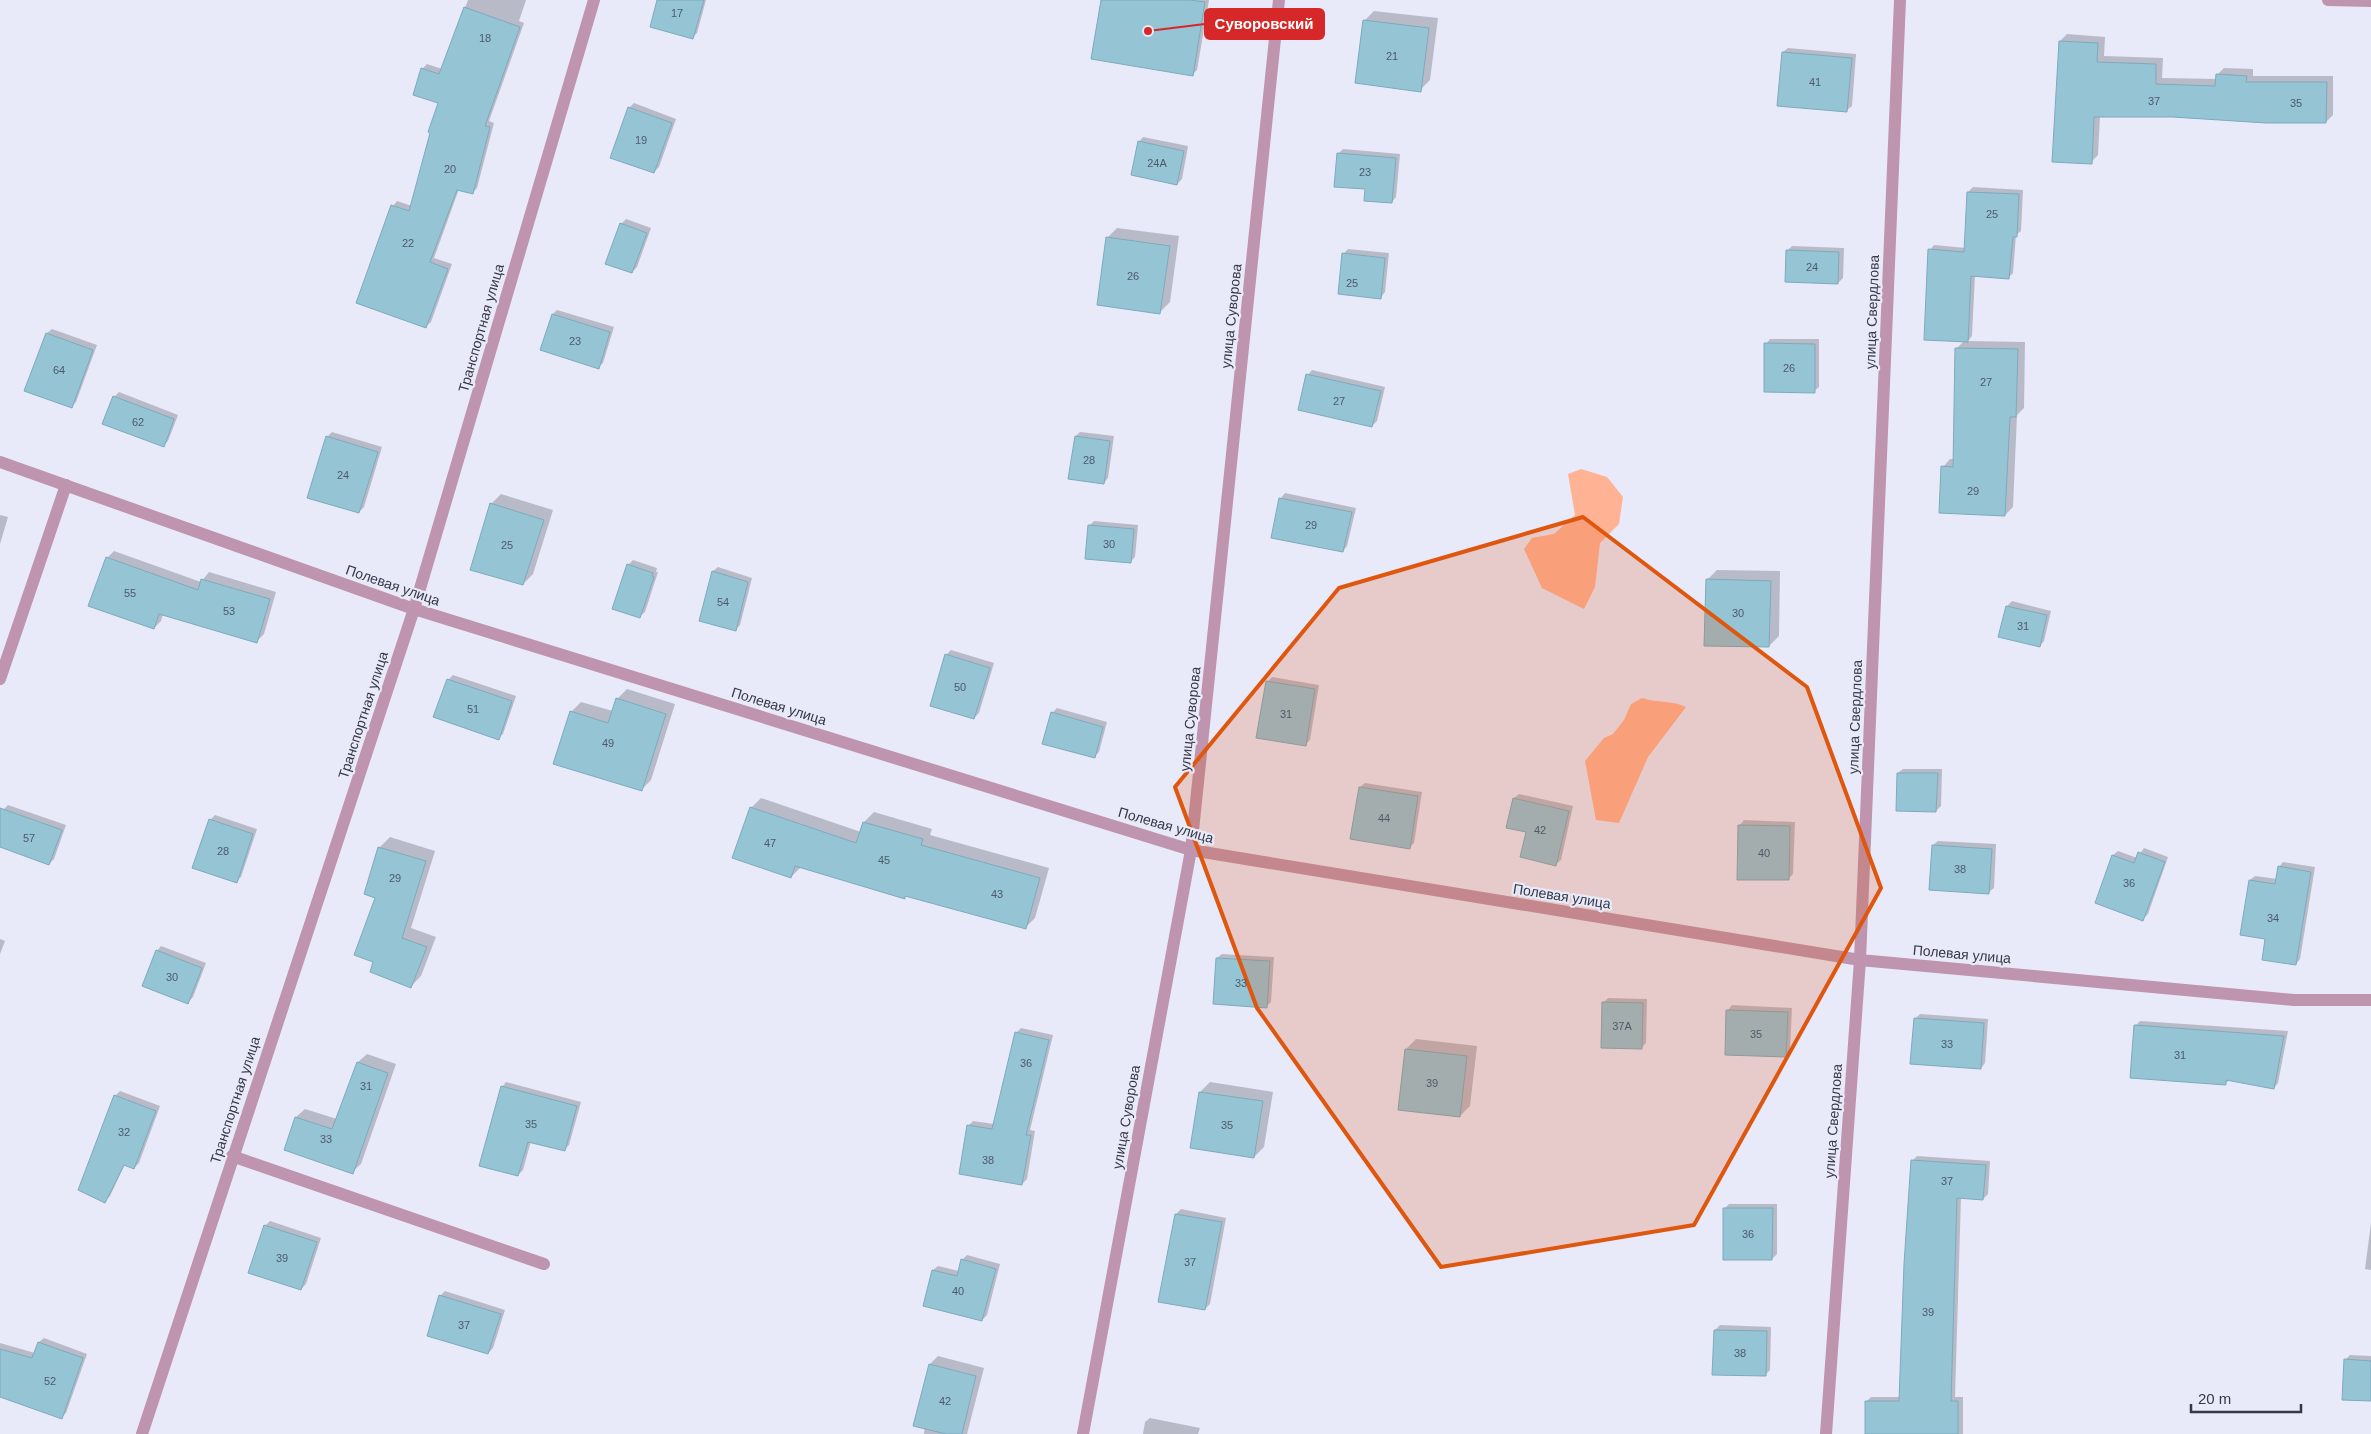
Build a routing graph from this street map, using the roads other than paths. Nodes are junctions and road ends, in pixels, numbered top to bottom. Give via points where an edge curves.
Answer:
1 (594, 0) edge
2 (1279, 0) edge
3 (1900, 0) edge
4 (2328, 0) edge
5 (2371, 1) edge
6 (0, 462) edge
7 (66, 485) junction
8 (414, 609) junction
9 (0, 678) edge
10 (1191, 850) junction
11 (1860, 960) junction
12 (2371, 1000) edge
13 (232, 1156) junction
14 (544, 1264) dead end
15 (142, 1434) edge
16 (1083, 1434) edge
17 (1826, 1434) edge

1 - 8 street, Транспортная улица
2 - 10 street, улица Суворова
3 - 11 street, улица Свердлова
4 - 5 street
6 - 7 street, Полевая улица
7 - 8 street, Полевая улица
7 - 9 street
8 - 10 street, Полевая улица
8 - 13 street, Транспортная улица
10 - 11 street, Полевая улица
10 - 16 street, улица Суворова
11 - 12 street, Полевая улица via 2294,1000
11 - 17 street, улица Свердлова
13 - 14 street
13 - 15 street, Транспортная улица

